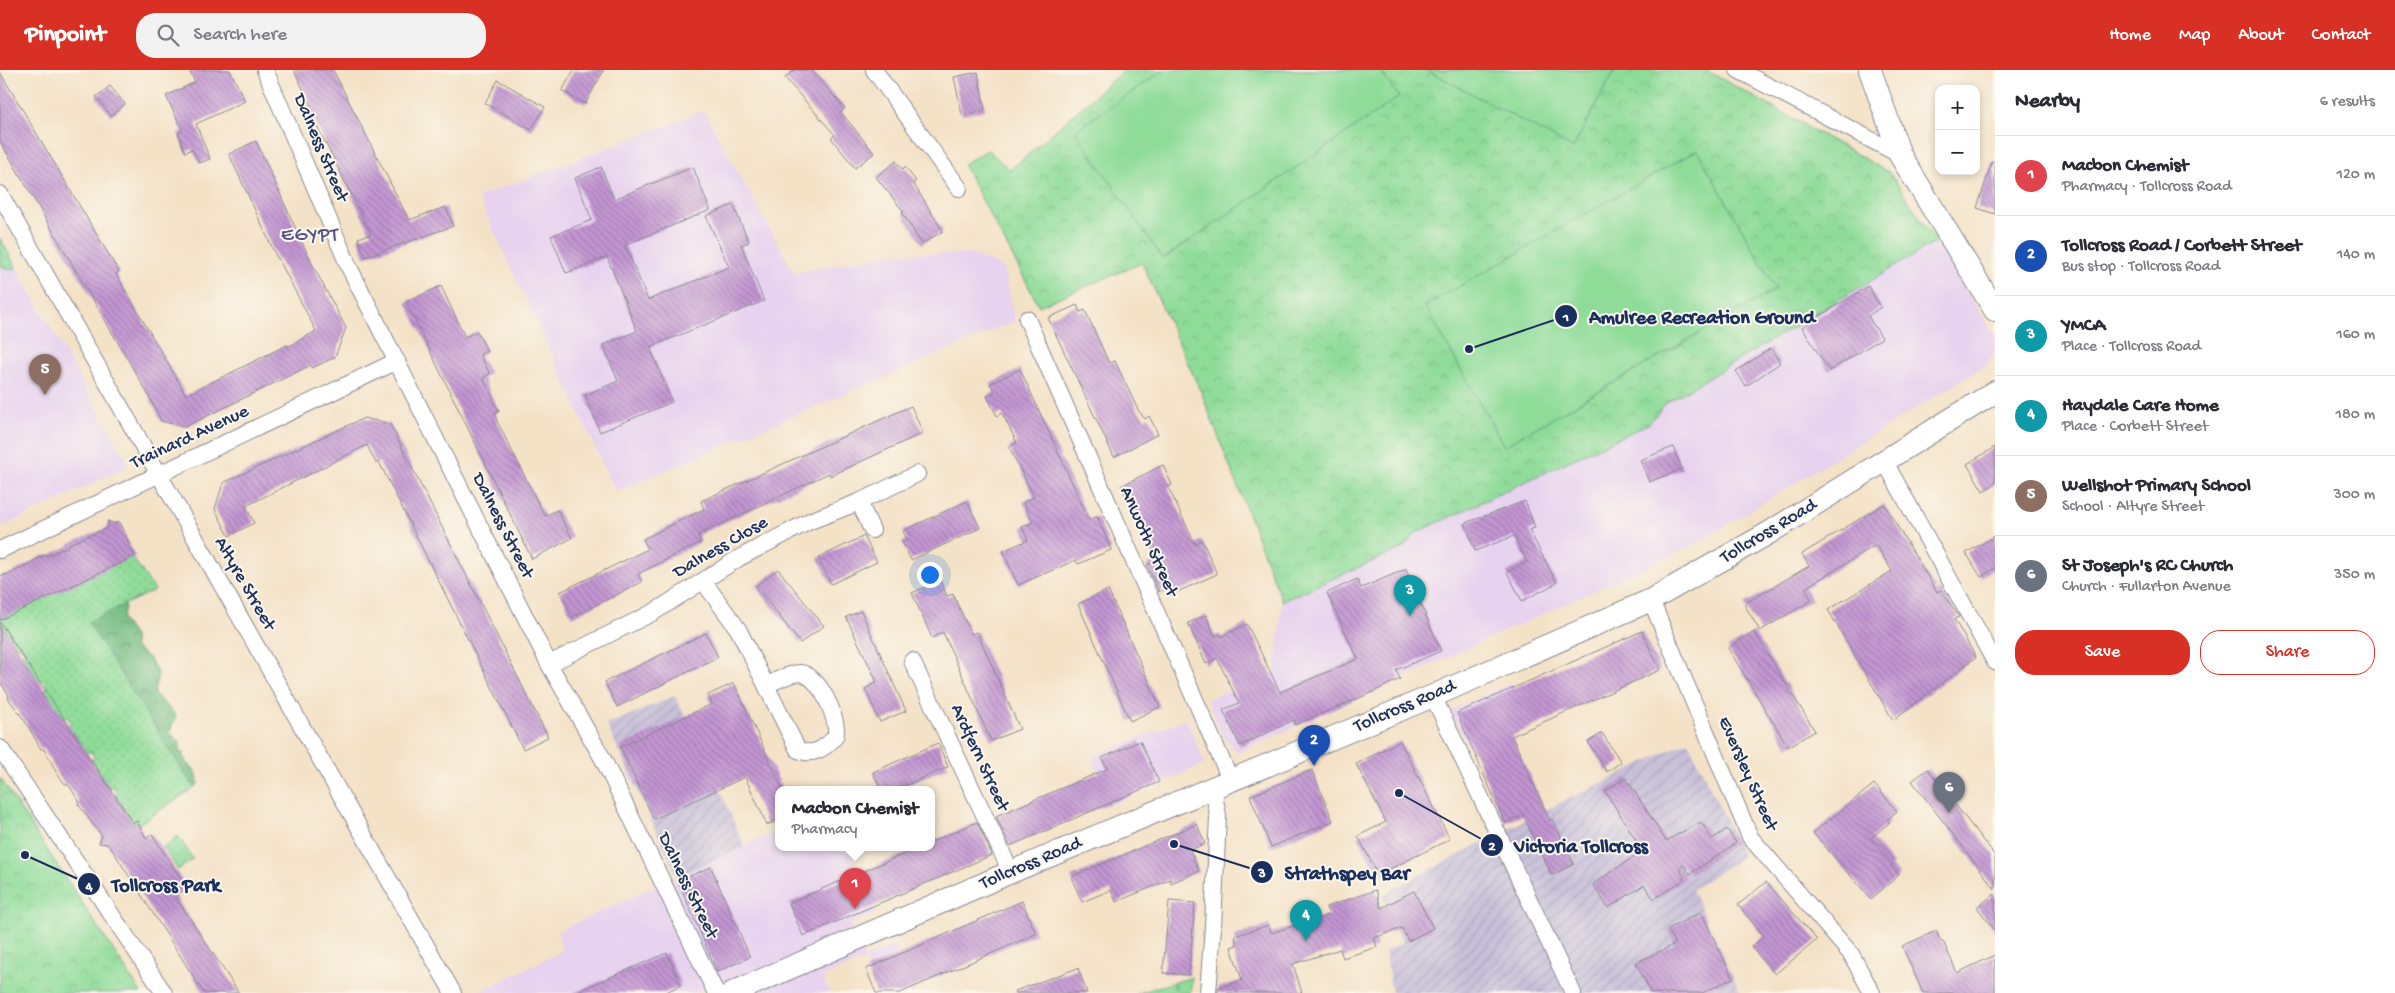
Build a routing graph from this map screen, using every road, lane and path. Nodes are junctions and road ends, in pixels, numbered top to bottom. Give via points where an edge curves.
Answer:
1 (265, 70) edge
2 (874, 70) edge
3 (1738, 70) edge
4 (1870, 70) edge
5 (1900, 154) junction
6 (959, 188) dead end
7 (0, 194) edge
8 (1995, 310) edge
9 (1027, 319) dead end
10 (397, 361) junction
11 (1995, 392) edge
12 (1885, 462) junction
13 (159, 474) junction
14 (917, 474) dead end
15 (859, 502) junction
16 (872, 530) dead end
17 (0, 550) edge
18 (703, 581) junction
19 (1651, 600) junction
20 (912, 661) dead end
21 (1995, 662) edge
22 (549, 664) junction
23 (767, 685) junction
24 (1433, 696) junction
25 (0, 748) edge
26 (1222, 785) junction
27 (1011, 872) junction
28 (164, 993) edge
29 (453, 993) edge
30 (716, 993) edge
31 (732, 993) edge
32 (1208, 993) edge
33 (1573, 993) edge
34 (1872, 993) edge

1 - 10 street, Dalness Street via 349,267
2 - 6 street
3 - 5 street
4 - 5 street
5 - 8 street
7 - 13 street, Altyre Street
9 - 26 street, Anwoth Street
10 - 13 street, Trainard Avenue
10 - 22 street, Dalness Street
11 - 12 street, Tollcross Road
12 - 19 street, Tollcross Road
12 - 21 street
13 - 17 street, Trainard Avenue
13 - 29 street, Altyre Street
14 - 15 street, Dalness Close
15 - 16 street
15 - 18 street, Dalness Close via 810,521
18 - 22 street, Dalness Close via 654,612
18 - 23 street via 738,629
19 - 24 street, Tollcross Road
19 - 34 street, Eversley Street via 1750,837 1852,954
20 - 27 street, Ardfern Street
22 - 30 street, Dalness Street via 603,759
23 - 23 street via 798,750 818,752 835,737 837,727 822,690 811,678 798,673
24 - 26 street, Tollcross Road
24 - 33 street
25 - 28 street
26 - 27 street, Tollcross Road
26 - 32 street, Anwoth Street
27 - 31 street, Tollcross Road

